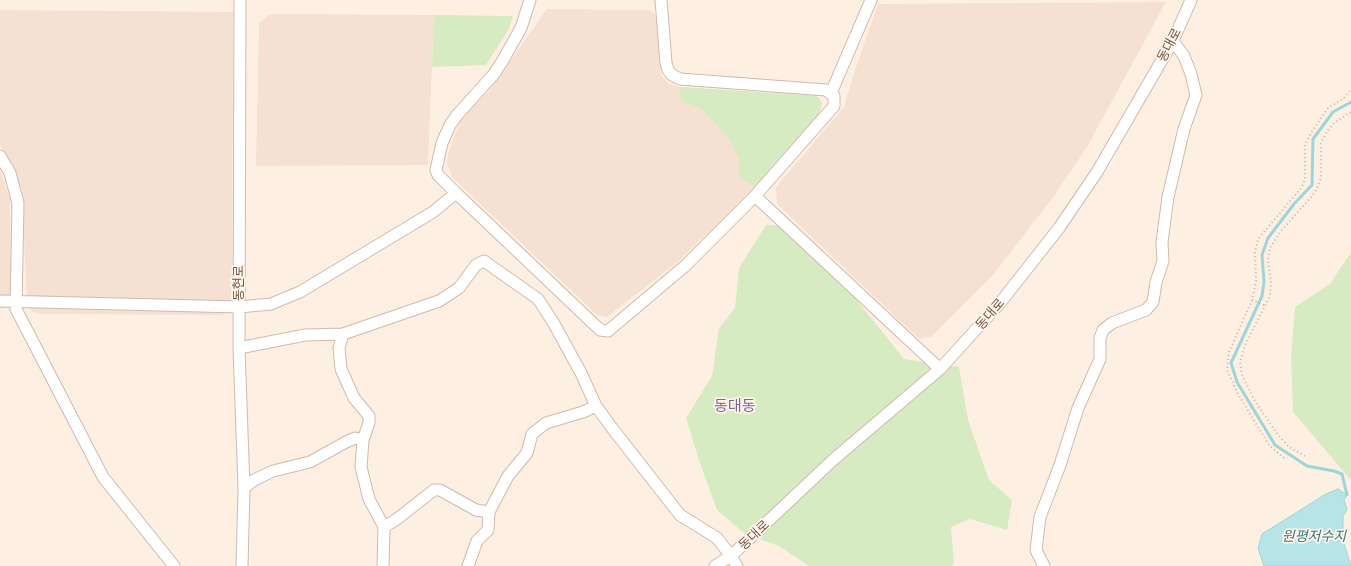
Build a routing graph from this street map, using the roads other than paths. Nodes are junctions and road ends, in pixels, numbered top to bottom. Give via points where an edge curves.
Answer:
1 (240, 0) edge
2 (530, 0) edge
3 (661, 0) edge
4 (871, 0) edge
5 (1191, 0) edge
6 (1173, 41) junction
7 (831, 93) junction
8 (0, 156) edge
9 (456, 193) junction
10 (755, 196) junction
11 (0, 302) edge
12 (18, 302) junction
13 (239, 307) junction
14 (343, 334) junction
15 (239, 348) junction
16 (940, 369) junction
17 (596, 406) junction
18 (363, 440) junction
19 (244, 488) junction
20 (489, 512) junction
21 (384, 527) junction
22 (732, 556) junction
23 (174, 566) edge
24 (242, 566) edge
25 (384, 566) edge
26 (468, 566) edge
27 (715, 566) edge
28 (737, 566) edge
29 (1044, 566) edge

1 - 13 street, 동현로
2 - 9 street via 521,28 503,60 494,74 457,114 442,143 436,170
3 - 7 street via 666,63 672,75 680,79 816,88
4 - 7 street
5 - 6 street, 동대로
6 - 16 street, 동대로 via 1097,172 1059,228 1000,303
6 - 29 street via 1184,56 1196,95 1184,129 1168,197 1162,242 1163,261 1153,302 1146,310 1112,323 1103,330 1100,338 1100,359 1078,408 1040,518 1036,550
7 - 10 street via 835,100 834,106
8 - 12 street via 10,173 18,203
9 - 10 street via 600,330 608,331 685,266
9 - 13 street via 433,212 300,292 271,304
10 - 16 street
11 - 12 street
12 - 13 street
12 - 23 street via 16,309 103,477
13 - 15 street, 동현로
14 - 15 street via 305,335
14 - 17 street via 439,301 460,288 476,265 484,261 538,299 578,366
14 - 18 street via 338,348 341,369 354,398 369,416
15 - 19 street, 동현로
16 - 22 street, 동대로 via 834,459
17 - 20 street via 546,423 532,434 527,453 508,476
17 - 22 street via 680,515 717,538
18 - 19 street via 355,438 310,462 273,471
18 - 21 street via 361,467 366,491
19 - 24 street, 동현로
20 - 21 street via 476,510 440,490 434,490
20 - 26 street via 488,530 477,541
21 - 25 street
22 - 27 street, 동대로
22 - 28 street

